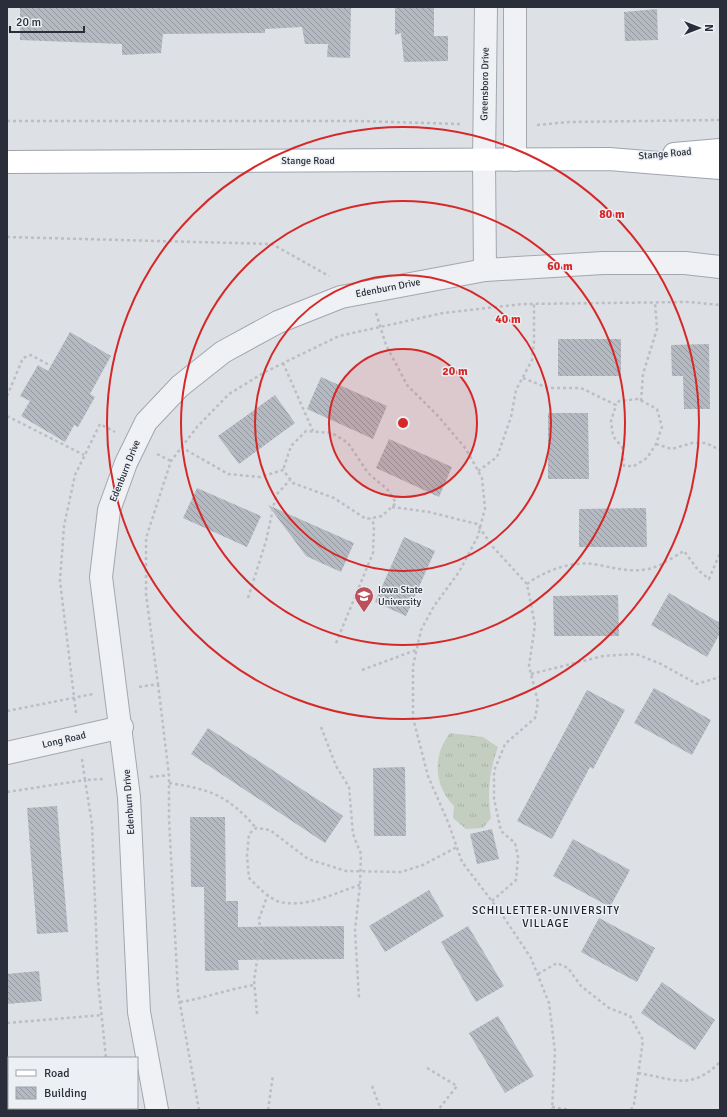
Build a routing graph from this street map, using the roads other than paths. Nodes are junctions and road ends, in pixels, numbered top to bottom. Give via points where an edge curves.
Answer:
1 (486, 7) edge
2 (515, 7) edge
3 (720, 150) edge
4 (609, 159) junction
5 (484, 160) junction
6 (515, 160) junction
7 (7, 162) edge
8 (720, 168) edge
9 (720, 267) edge
10 (485, 270) junction
11 (122, 727) junction
12 (7, 753) edge
13 (157, 1110) edge

1 - 5 street, Greensboro Drive
2 - 6 street
3 - 4 main road, Stange Road
4 - 6 main road, Stange Road
4 - 8 main road, Stange Road
5 - 6 main road, Stange Road
5 - 7 main road, Stange Road
5 - 10 street, Greensboro Drive
9 - 10 street, Edenburn Drive via 685,263 603,263
10 - 11 street, Edenburn Drive via 341,298 278,322 223,352 180,386 146,422 126,462 109,510 101,577
11 - 12 street, Long Road
11 - 13 street, Edenburn Drive via 130,797 139,1012

